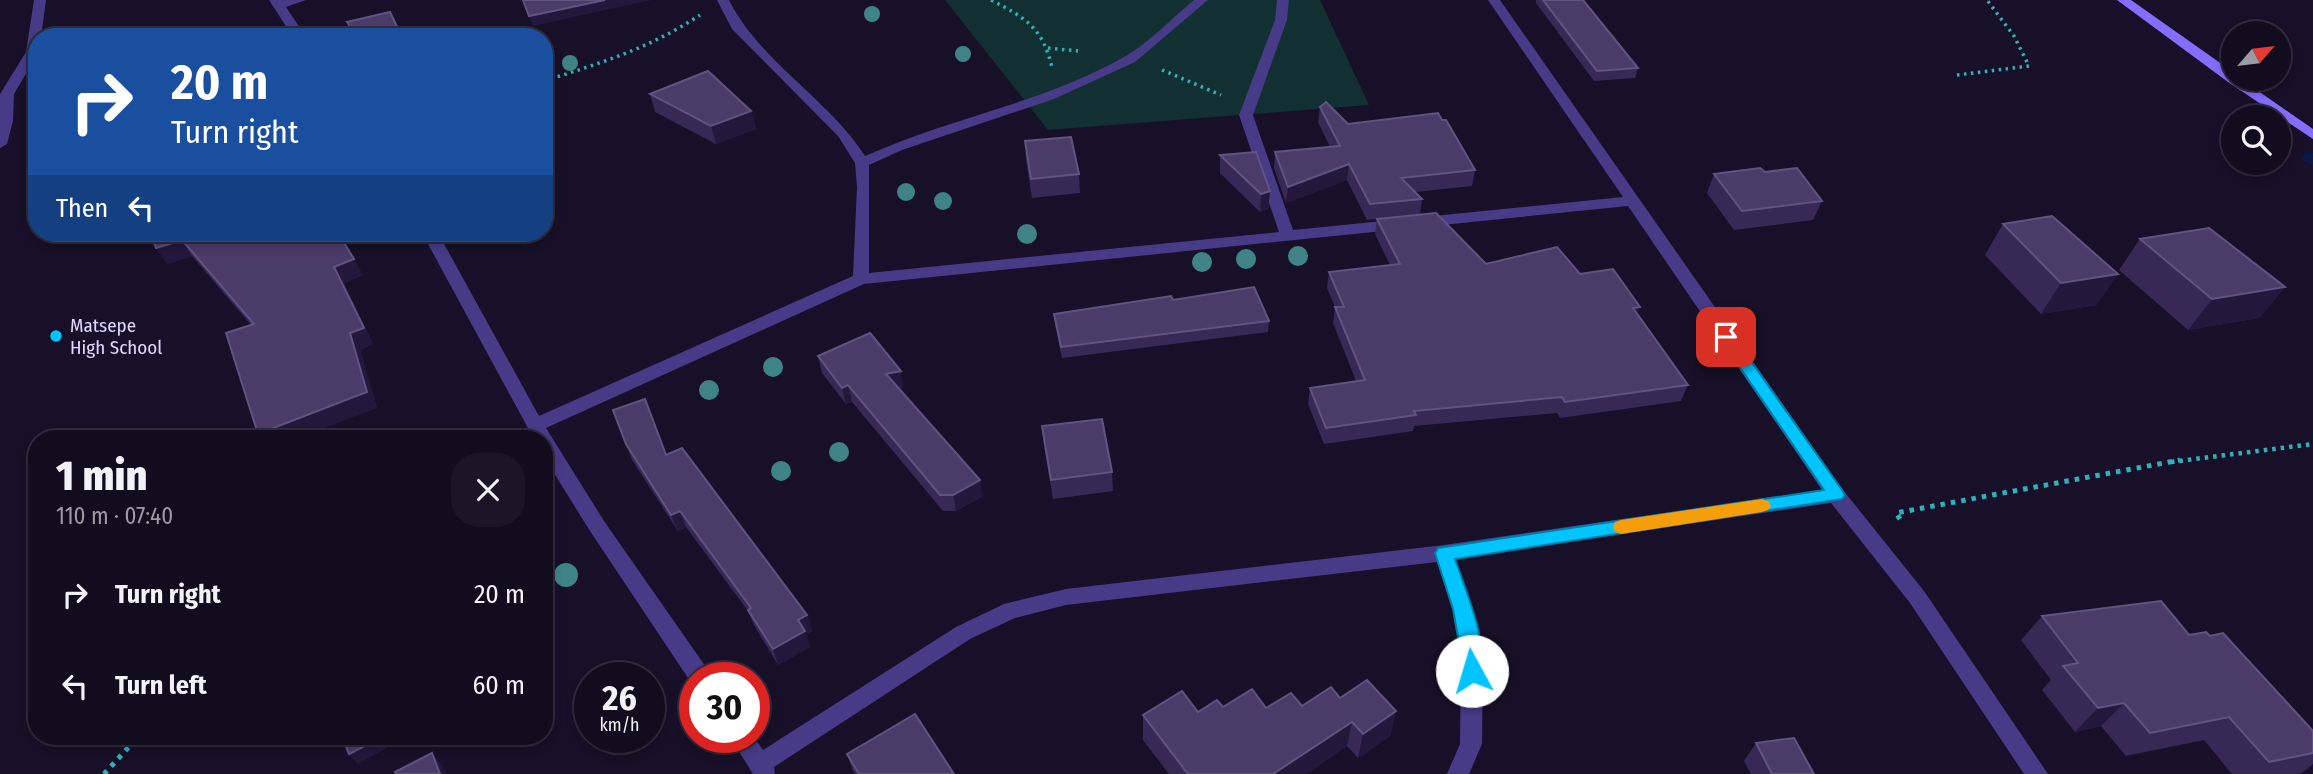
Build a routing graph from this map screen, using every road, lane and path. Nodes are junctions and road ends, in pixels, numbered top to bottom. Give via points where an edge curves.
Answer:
1 (40, 0) edge
2 (300, 0) edge
3 (991, 0) edge
4 (1202, 0) edge
5 (1283, 0) edge
6 (1494, 0) edge
7 (1987, 0) edge
8 (2123, 0) edge
9 (722, 1) edge
10 (277, 3) edge
11 (36, 28) edge
12 (294, 28) edge
13 (28, 58) edge
14 (2221, 70) edge
15 (1957, 75) dead end
16 (553, 78) edge
17 (2250, 91) edge
18 (1049, 96) junction
19 (2313, 135) edge
20 (0, 144) edge
21 (862, 163) junction
22 (1632, 201) junction
23 (1287, 234) junction
24 (435, 242) edge
25 (861, 279) junction
26 (538, 430) edge
27 (551, 430) edge
28 (2313, 444) edge
29 (553, 454) edge
30 (1836, 495) junction
31 (1903, 523) dead end
32 (1444, 553) junction
33 (690, 662) edge
34 (131, 745) edge
35 (752, 753) edge
36 (763, 769) edge
37 (104, 774) edge
38 (1458, 774) edge
39 (2037, 774) edge

1 - 11 street
2 - 10 street
3 - 18 path via 1028,19 1047,42 1053,86
4 - 18 street via 1130,59
5 - 23 street via 1281,20 1246,115
6 - 22 street
7 - 15 path via 2029,65
8 - 14 main road
9 - 16 path via 627,55
9 - 21 street via 736,26 844,134
10 - 12 street
13 - 20 street via 6,94
17 - 19 main road
18 - 21 street
21 - 25 street
22 - 23 street
22 - 30 street
23 - 25 street
24 - 26 street
25 - 27 street
28 - 31 path via 2198,457 1896,513
29 - 33 street
30 - 32 street
30 - 39 street via 1917,597
32 - 36 street via 1066,597 1011,610 962,633
32 - 38 street via 1472,652 1471,744
34 - 37 path
35 - 36 street

